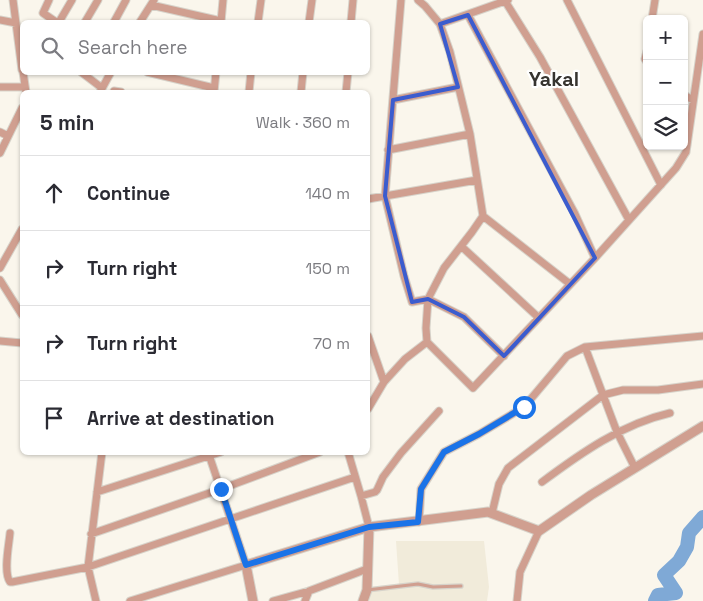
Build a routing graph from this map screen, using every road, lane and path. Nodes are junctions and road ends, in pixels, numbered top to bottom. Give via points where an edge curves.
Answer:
1 (13, 0) edge
2 (49, 0) edge
3 (72, 0) edge
4 (98, 0) edge
5 (126, 0) edge
6 (223, 0) edge
7 (261, 0) edge
8 (312, 0) edge
9 (353, 0) edge
10 (401, 0) edge
11 (418, 0) edge
12 (567, 0) edge
13 (655, 0) edge
14 (507, 1) edge
15 (152, 3) edge
16 (468, 15) junction
17 (653, 15) edge
18 (0, 20) edge
19 (55, 20) edge
20 (59, 20) edge
21 (86, 20) edge
22 (115, 20) edge
23 (141, 20) edge
24 (214, 20) edge
25 (221, 20) edge
26 (258, 20) edge
27 (309, 20) edge
28 (351, 20) edge
29 (16, 24) junction
30 (440, 24) junction
31 (703, 34) edge
32 (20, 51) edge
33 (23, 75) edge
34 (84, 75) edge
35 (109, 75) edge
36 (158, 75) edge
37 (216, 75) edge
38 (251, 75) edge
39 (303, 75) edge
40 (348, 75) edge
41 (0, 87) edge
42 (458, 87) junction
43 (25, 90) edge
44 (101, 90) edge
45 (214, 90) edge
46 (249, 90) edge
47 (301, 90) edge
48 (346, 90) edge
49 (688, 97) edge
50 (392, 100) junction
51 (693, 100) junction
52 (20, 112) edge
53 (0, 132) edge
54 (470, 134) junction
55 (8, 136) junction
56 (388, 150) junction
57 (0, 153) edge
58 (477, 180) junction
59 (661, 185) junction
60 (384, 196) junction
61 (370, 199) edge
62 (483, 216) junction
63 (629, 220) junction
64 (20, 233) edge
65 (461, 246) junction
66 (596, 258) junction
67 (0, 268) edge
68 (0, 280) edge
69 (570, 284) junction
70 (428, 299) junction
71 (20, 312) edge
72 (539, 318) junction
73 (703, 336) edge
74 (0, 340) edge
75 (370, 342) edge
76 (427, 342) junction
77 (20, 343) edge
78 (585, 347) junction
79 (504, 356) junction
80 (384, 382) junction
81 (703, 384) edge
82 (603, 395) junction
83 (370, 406) edge
84 (439, 411) dead end
85 (670, 413) dead end
86 (703, 426) edge
87 (617, 432) junction
88 (102, 455) edge
89 (206, 455) edge
90 (209, 455) edge
91 (312, 455) edge
92 (349, 455) edge
93 (635, 468) junction
94 (355, 477) junction
95 (542, 482) dead end
96 (221, 489) junction
97 (97, 492) junction
98 (362, 496) junction
99 (492, 513) junction
100 (231, 520) junction
101 (418, 522) junction
102 (369, 527) junction
103 (539, 531) junction
104 (10, 533) dead end
105 (91, 534) junction
106 (4, 560) edge
107 (246, 565) junction
108 (88, 567) junction
109 (367, 569) junction
110 (461, 586) dead end
111 (367, 590) junction
112 (309, 591) junction
113 (96, 601) edge
114 (130, 601) edge
115 (253, 601) edge
116 (273, 601) edge
117 (305, 601) edge
118 (363, 601) edge
119 (517, 601) edge

1 - 29 street
2 - 19 street via 43,13
3 - 20 street
4 - 21 street
5 - 22 street
6 - 25 street
7 - 26 street
8 - 27 street
9 - 28 street
10 - 50 street
11 - 30 street
12 - 59 street
13 - 17 street
14 - 16 street
14 - 63 street
15 - 23 street
15 - 24 street
16 - 30 street
16 - 66 street
18 - 29 street
29 - 32 street
30 - 42 street
31 - 51 street
33 - 43 street
34 - 44 street
35 - 44 street
36 - 45 street
37 - 45 street
38 - 46 street
39 - 47 street
40 - 48 street
41 - 43 street
42 - 50 street
42 - 54 street
49 - 51 street
50 - 56 street
51 - 59 street via 686,152
52 - 55 street
53 - 55 street
54 - 56 street
54 - 58 street
55 - 57 street
56 - 60 street
58 - 60 street
58 - 62 street
59 - 63 street
60 - 61 street
60 - 70 street via 412,302
62 - 65 street
62 - 69 street
63 - 66 street
64 - 67 street
65 - 70 street via 444,268
65 - 72 street
66 - 69 street
68 - 71 street
69 - 72 street
70 - 76 street
70 - 79 street via 464,317
72 - 79 street
73 - 78 street
74 - 77 street
75 - 80 street
76 - 79 street via 473,388
76 - 80 street via 405,359
78 - 82 street
78 - 101 street via 567,356 524,407 444,452 421,489
80 - 83 street
81 - 82 street via 658,390 623,390
82 - 87 street
82 - 99 street via 508,468 499,484
84 - 98 street via 401,453 377,490
85 - 87 street
86 - 93 street
87 - 93 street
87 - 95 street
88 - 97 street
89 - 97 street
90 - 96 street
91 - 96 street
92 - 94 street
93 - 103 street
94 - 98 street
94 - 100 street
96 - 100 street
96 - 105 street
97 - 105 street
98 - 102 street
99 - 101 street
99 - 103 street
100 - 107 street
100 - 108 street
101 - 102 street
102 - 107 street
102 - 109 street
103 - 119 street via 520,572
104 - 106 street
105 - 108 street
106 - 108 street via 10,582
107 - 114 street
107 - 115 street
108 - 113 street
109 - 111 street
109 - 112 street
110 - 111 lane via 418,584
111 - 118 street
112 - 116 street
112 - 117 street

